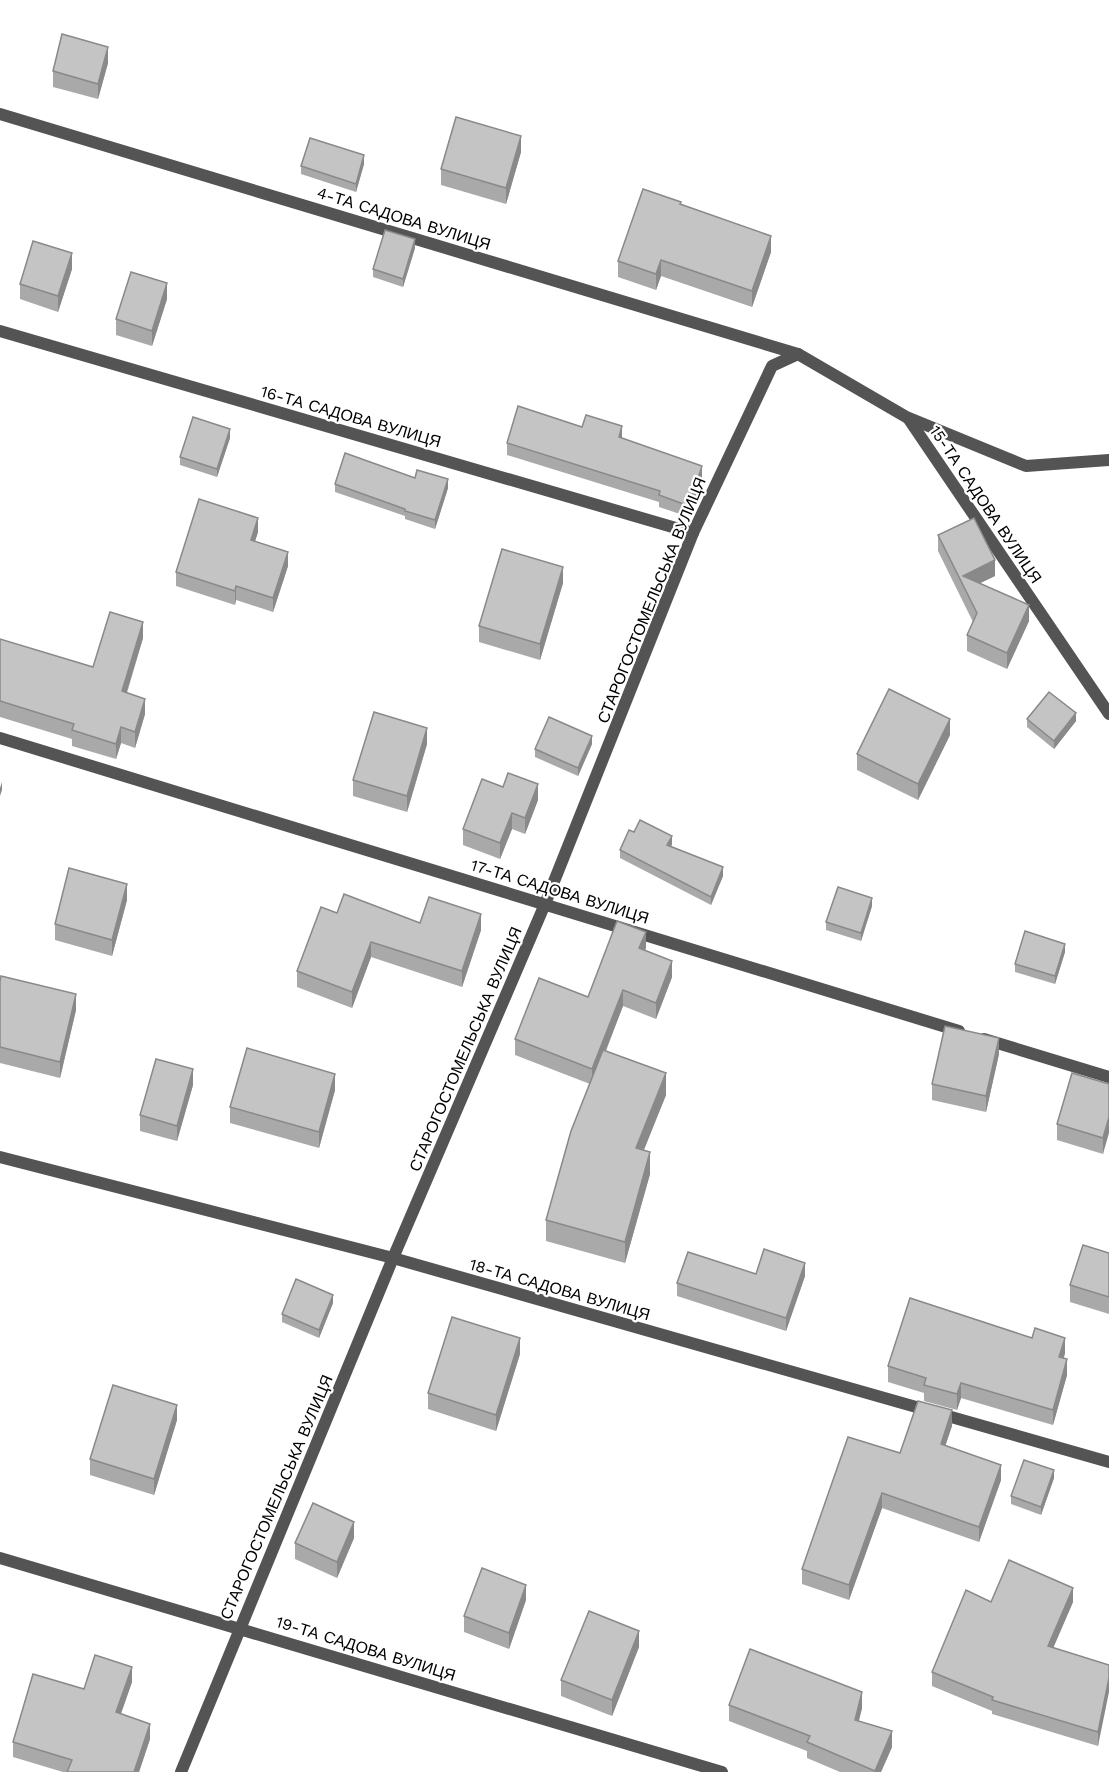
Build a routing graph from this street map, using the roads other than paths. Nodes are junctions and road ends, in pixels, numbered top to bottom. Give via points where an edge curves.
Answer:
1 (0, 114) edge
2 (0, 331) edge
3 (798, 354) junction
4 (908, 418) junction
5 (1109, 460) edge
6 (693, 533) junction
7 (1109, 714) edge
8 (0, 738) edge
9 (545, 904) junction
10 (1109, 1077) edge
11 (0, 1157) edge
12 (393, 1258) junction
13 (1109, 1462) edge
14 (0, 1558) edge
15 (240, 1628) junction
16 (181, 1772) edge
17 (722, 1772) edge

1 - 3 street, 4-ТА САДОВА ВУЛИЦЯ
2 - 6 street, 16-ТА САДОВА ВУЛИЦЯ
3 - 4 street, 15-ТА САДОВА ВУЛИЦЯ
3 - 6 street, СТАРОГОСТОМЕЛЬСЬКА ВУЛИЦЯ via 772,366
4 - 5 street via 1026,466
4 - 7 street, 15-ТА САДОВА ВУЛИЦЯ
6 - 9 street, СТАРОГОСТОМЕЛЬСЬКА ВУЛИЦЯ
8 - 9 street, 17-ТА САДОВА ВУЛИЦЯ
9 - 10 street, 17-ТА САДОВА ВУЛИЦЯ
9 - 12 street, СТАРОГОСТОМЕЛЬСЬКА ВУЛИЦЯ
11 - 12 street, 18-ТА САДОВА ВУЛИЦЯ
12 - 13 street, 18-ТА САДОВА ВУЛИЦЯ
12 - 15 street, СТАРОГОСТОМЕЛЬСЬКА ВУЛИЦЯ
14 - 15 street, 19-ТА САДОВА ВУЛИЦЯ
15 - 16 street, СТАРОГОСТОМЕЛЬСЬКА ВУЛИЦЯ
15 - 17 street, 19-ТА САДОВА ВУЛИЦЯ

